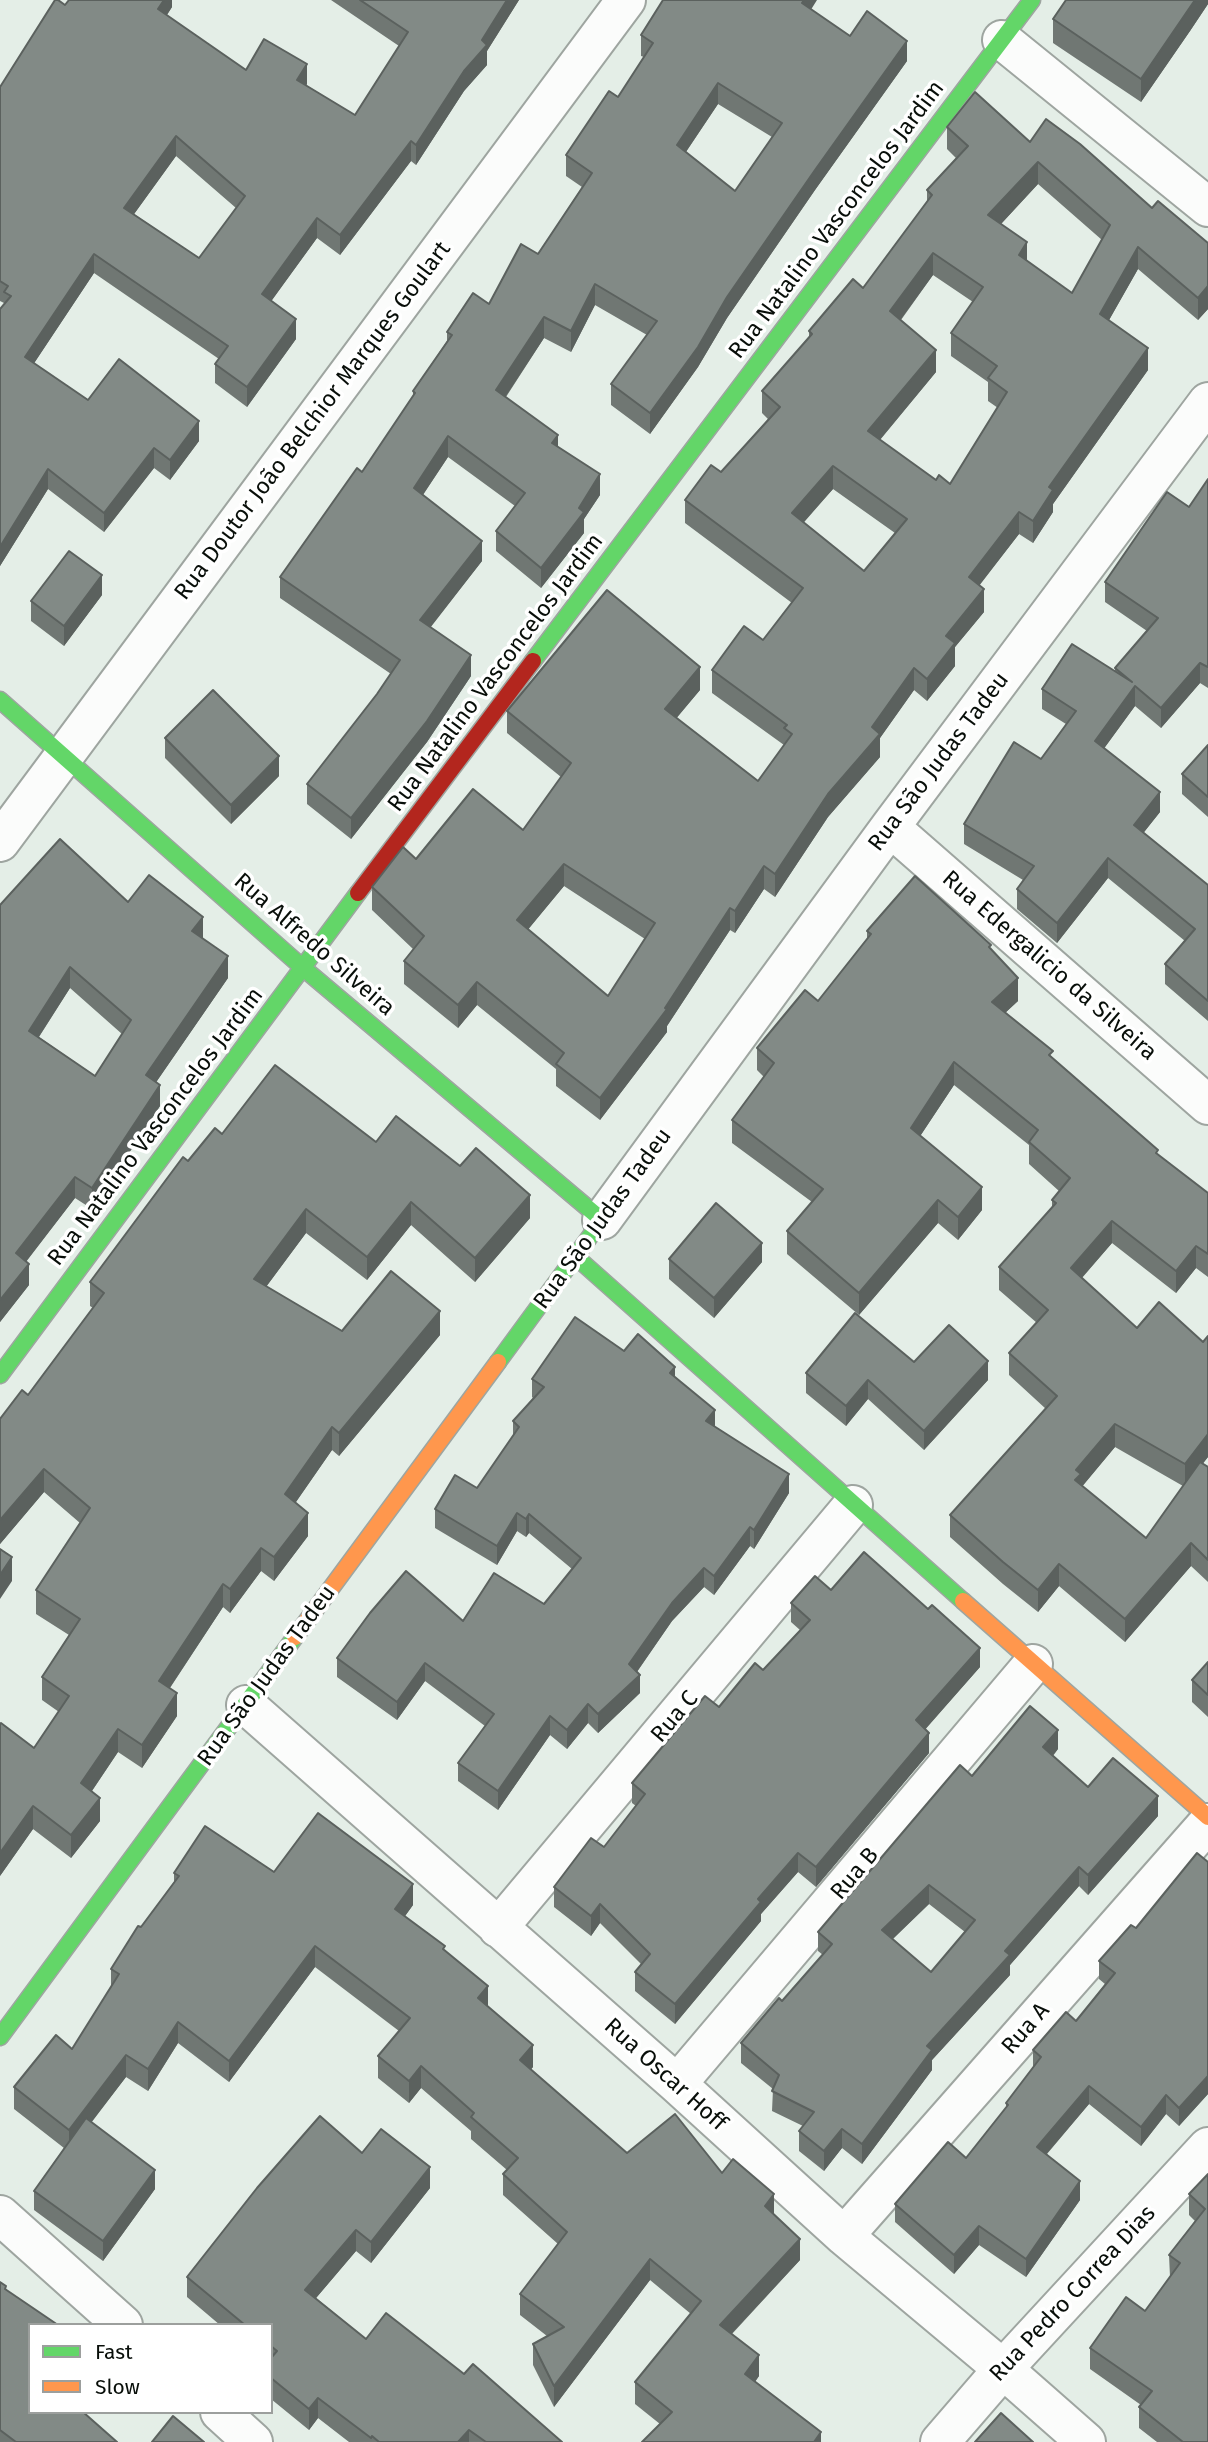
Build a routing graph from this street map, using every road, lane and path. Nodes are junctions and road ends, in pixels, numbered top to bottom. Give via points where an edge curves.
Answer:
1 (626, 0) edge
2 (1032, 0) edge
3 (1002, 40) junction
4 (1208, 207) edge
5 (1208, 402) edge
6 (0, 700) edge
7 (63, 757) junction
8 (890, 827) junction
9 (0, 842) edge
10 (302, 967) junction
11 (1208, 1105) edge
12 (602, 1220) junction
13 (575, 1256) junction
14 (0, 1375) edge
15 (853, 1505) junction
16 (1033, 1664) junction
17 (246, 1705) junction
18 (1208, 1817) edge
19 (1208, 1823) edge
20 (498, 1928) junction
21 (0, 2037) edge
22 (677, 2084) junction
23 (1208, 2147) edge
24 (0, 2215) edge
25 (844, 2236) junction
26 (120, 2323) edge
27 (1003, 2369) junction
28 (222, 2414) edge
29 (253, 2442) edge
30 (940, 2442) edge
31 (1086, 2442) edge

1 - 7 street, Rua Doutor João Belchior Marques Goulart
2 - 3 street, Rua Natalino Vasconcelos Jardim
3 - 4 street
3 - 10 street, Rua Natalino Vasconcelos Jardim
5 - 8 street, Rua São Judas Tadeu
6 - 7 street, Rua Alfredo Silveira
7 - 9 street, Rua Doutor João Belchior Marques Goulart
7 - 10 street, Rua Alfredo Silveira
8 - 11 street, Rua Edergalicio da Silveira
8 - 12 street, Rua São Judas Tadeu
10 - 12 street, Rua Alfredo Silveira
10 - 14 street, Rua Natalino Vasconcelos Jardim
12 - 13 street, Rua São Judas Tadeu
13 - 15 street
13 - 17 street, Rua São Judas Tadeu
15 - 16 street
15 - 20 street, Rua C
16 - 18 street
16 - 22 street, Rua B
17 - 20 street, Rua Oscar Hoff
17 - 21 street, Rua São Judas Tadeu
19 - 25 street, Rua A
20 - 22 street, Rua Oscar Hoff
22 - 25 street, Rua Oscar Hoff
23 - 27 street, Rua Pedro Correa Dias
24 - 26 street
25 - 27 street, Rua Oscar Hoff
27 - 30 street, Rua Pedro Correa Dias
27 - 31 street, Rua Oscar Hoff
28 - 29 street

